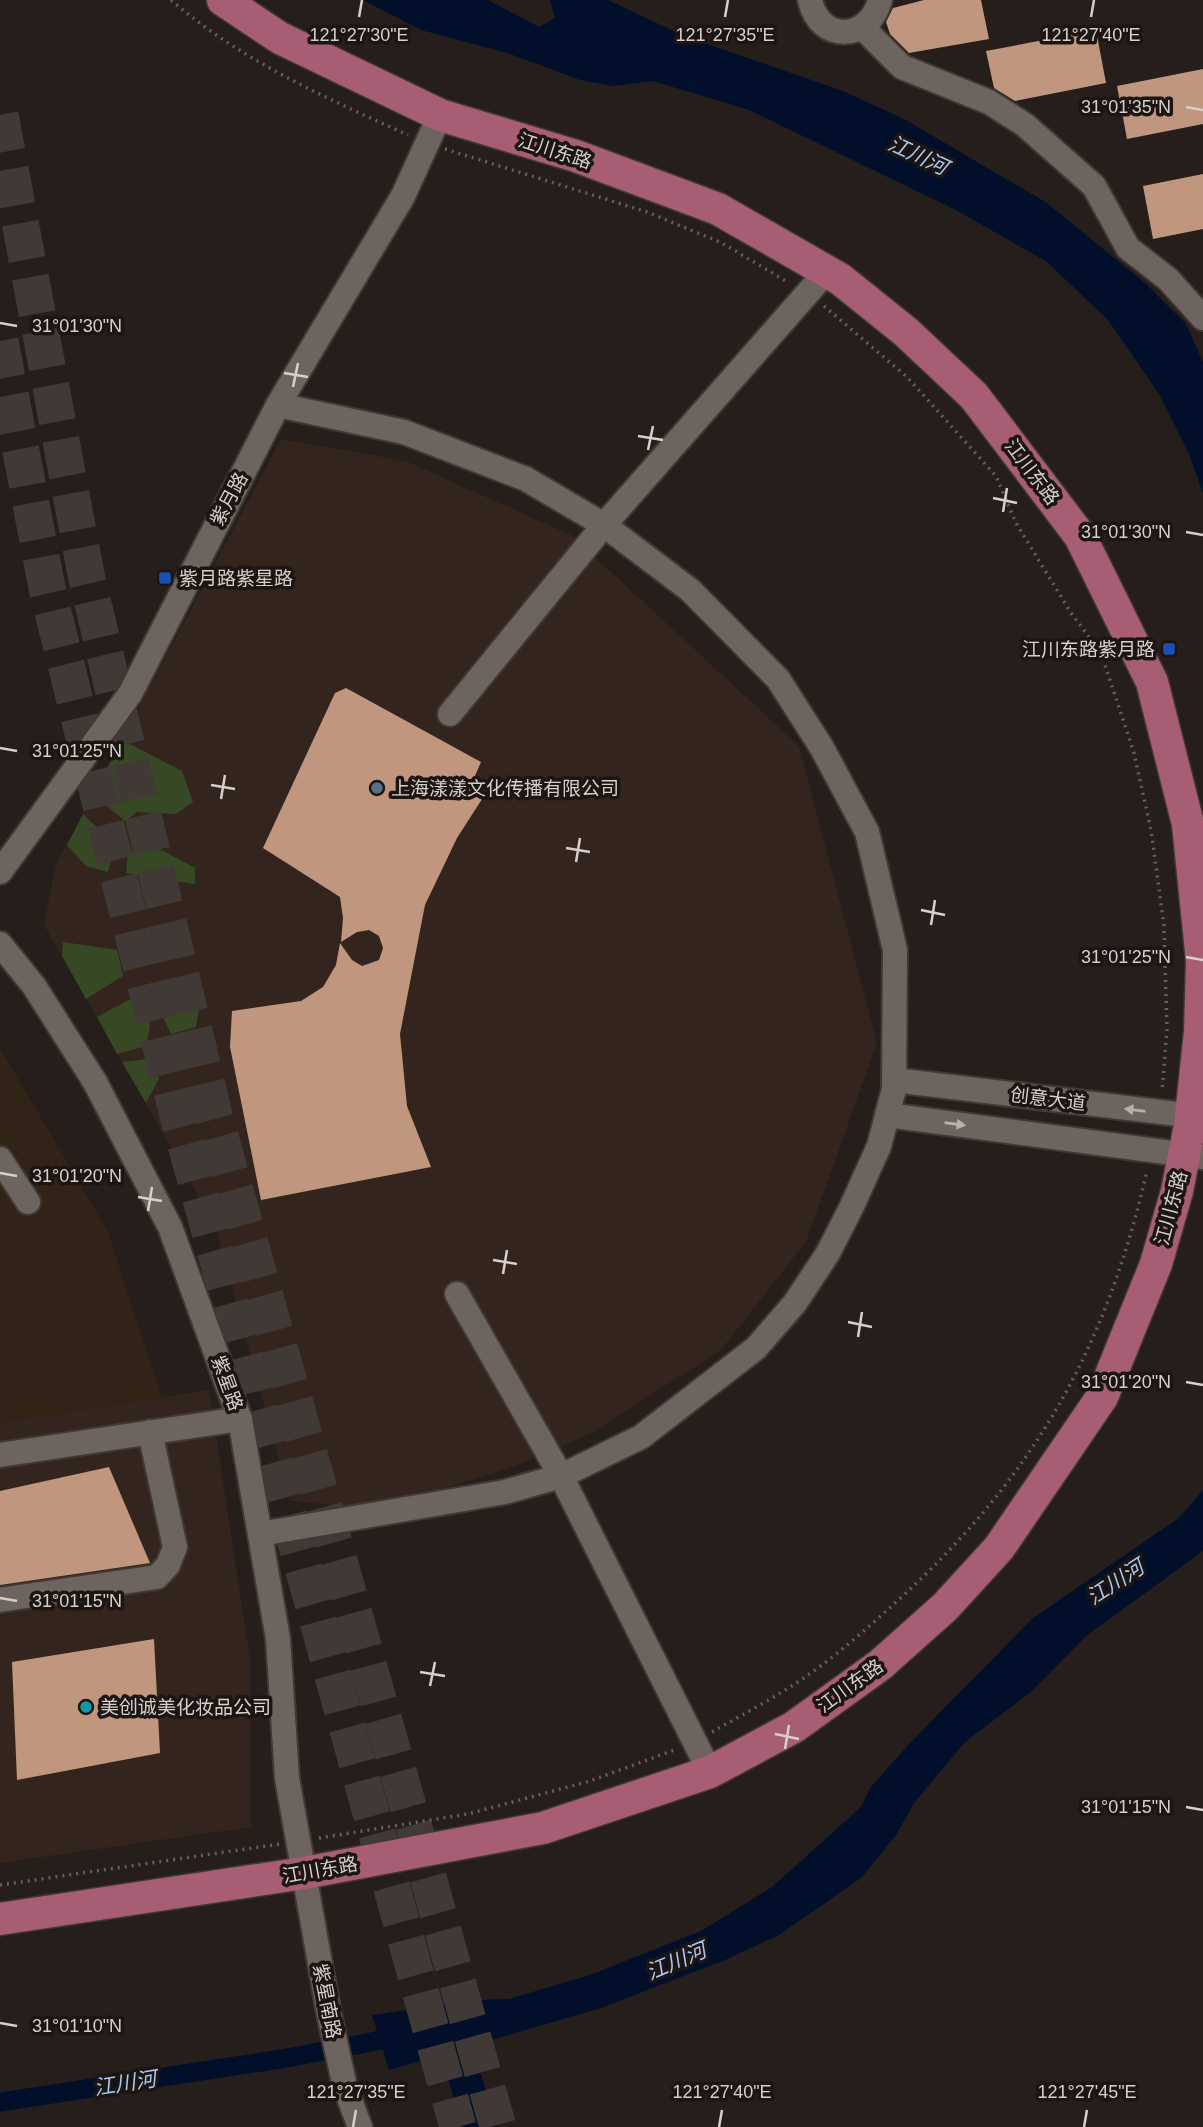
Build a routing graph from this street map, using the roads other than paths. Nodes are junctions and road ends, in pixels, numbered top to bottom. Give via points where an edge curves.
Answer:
1 (223, 0) edge
2 (880, 0) edge
3 (804, 3) edge
4 (862, 27) junction
5 (440, 115) junction
6 (816, 282) junction
7 (1203, 318) edge
8 (278, 405) junction
9 (604, 524) junction
10 (450, 714) dead end
11 (0, 872) edge
12 (0, 944) edge
13 (894, 1080) junction
14 (887, 1115) junction
15 (1197, 1117) edge
16 (1194, 1157) edge
17 (0, 1159) edge
18 (28, 1202) dead end
19 (457, 1294) dead end
20 (240, 1419) junction
21 (150, 1432) junction
22 (0, 1455) edge
23 (561, 1476) junction
24 (260, 1534) junction
25 (0, 1600) edge
26 (710, 1772) junction
27 (304, 1873) junction
28 (0, 1919) edge
29 (360, 2127) edge

1 - 5 main road, 江川东路 via 280,38
2 - 4 street via 877,11
3 - 4 street via 828,28 851,32
4 - 7 street via 902,67 989,102 1025,125 1094,186 1128,248 1168,279
5 - 6 main road, 江川东路 via 576,156 719,209
5 - 8 street, 紫月路 via 403,196
6 - 9 street
6 - 15 main road, 江川东路 via 906,332 974,396 1080,536 1152,682 1188,824 1202,961
8 - 9 street via 404,432 526,479
8 - 11 street, 紫月路 via 130,694
9 - 10 street
9 - 13 street via 690,590 778,679 867,832 895,950
12 - 20 street, 紫星路 via 34,986 95,1082 170,1227
13 - 14 street
15 -> 13 street, 创意大道
14 -> 16 street
14 - 23 street via 879,1146 828,1254 795,1303 756,1348 641,1437
15 - 16 main road, 江川东路
16 - 26 main road, 江川东路 via 1102,1397 999,1548 945,1608 880,1665 794,1727
17 - 18 street
19 - 23 street
20 - 21 street
20 - 24 street, 紫星路
21 - 22 street
21 - 25 street via 175,1547 168,1565 157,1577
23 - 24 street via 505,1492
23 - 26 street
24 - 27 street, 紫星路 via 278,1639 287,1778
26 - 27 main road, 江川东路 via 543,1828
27 - 28 main road, 江川东路
27 - 29 street, 紫星南路 via 345,2087

